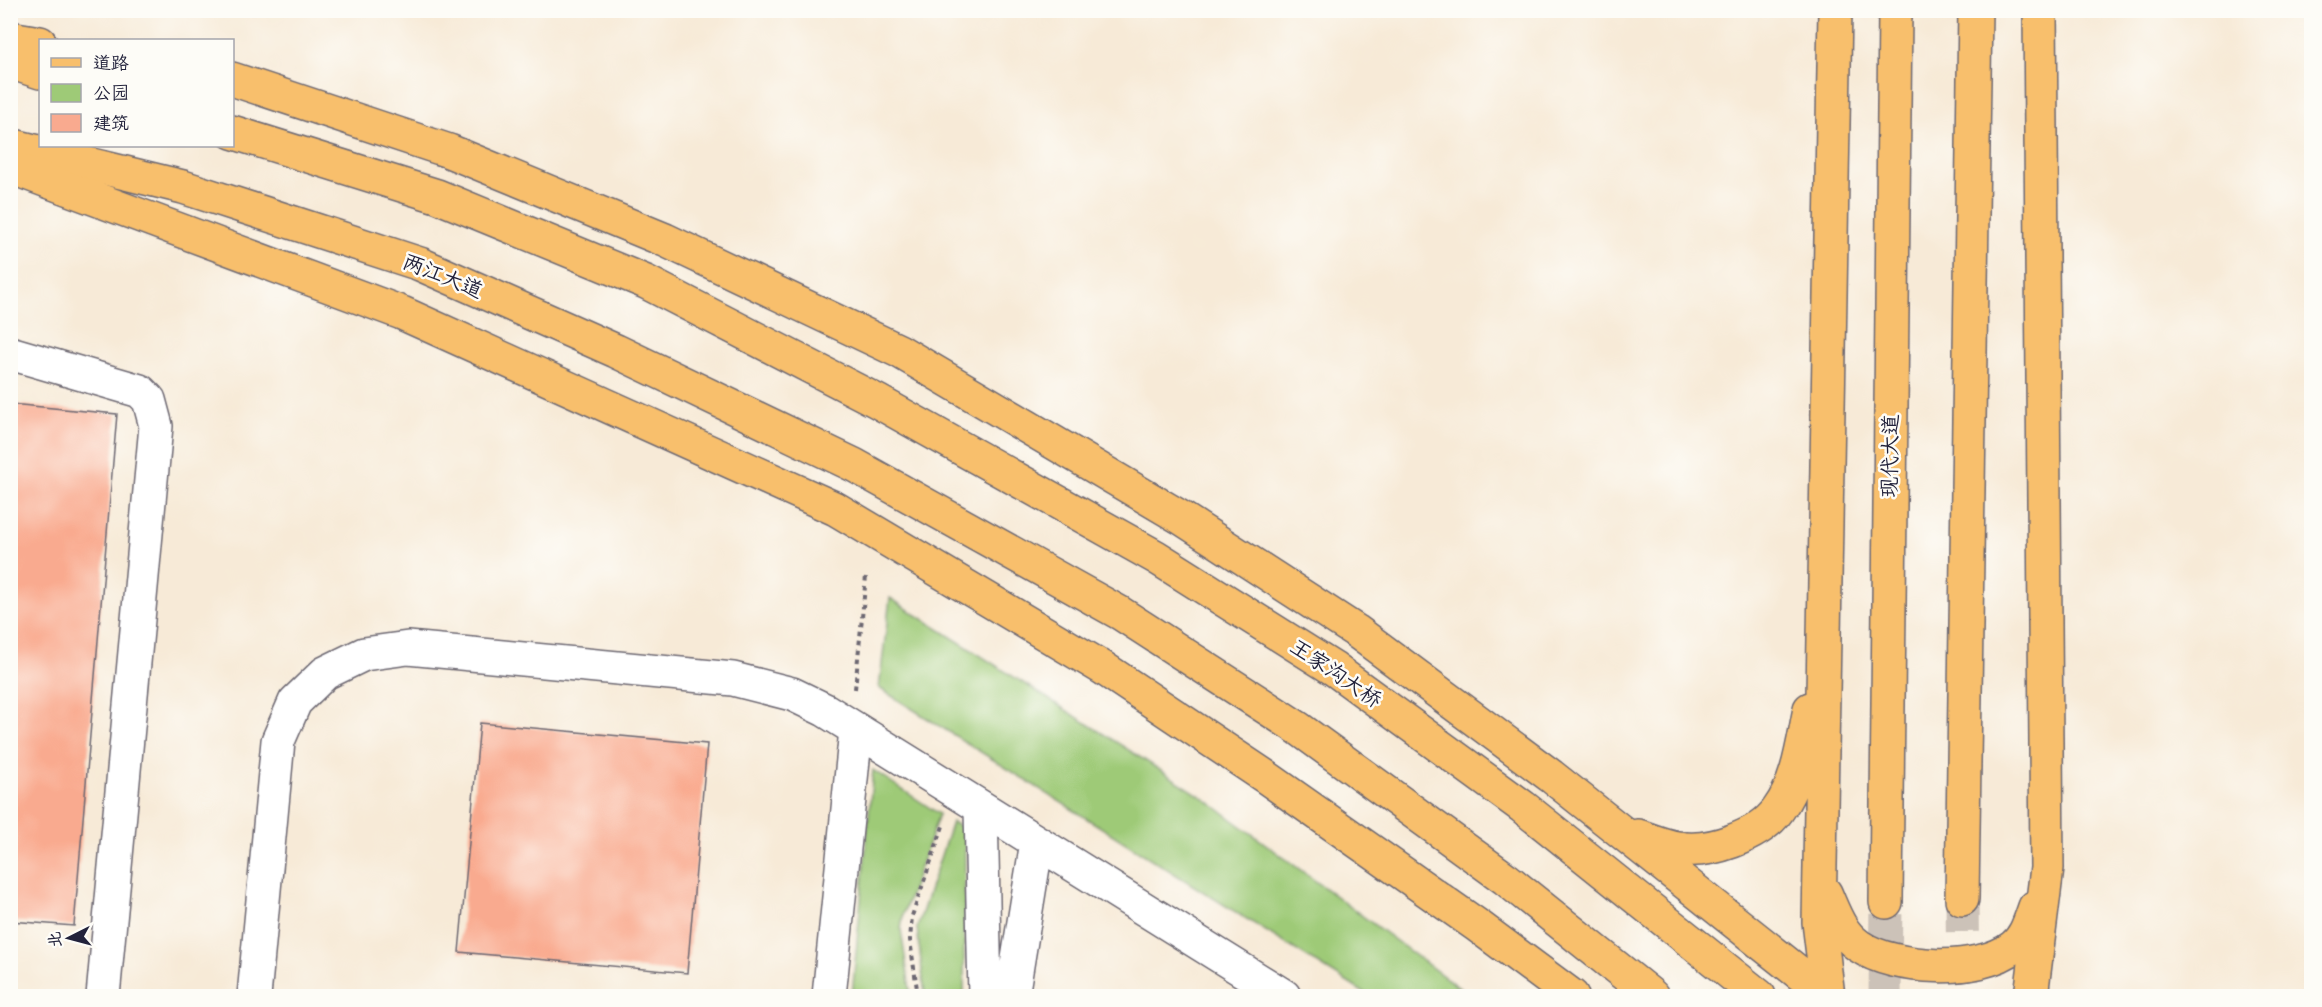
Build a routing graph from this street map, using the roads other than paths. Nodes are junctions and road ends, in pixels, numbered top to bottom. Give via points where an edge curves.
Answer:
1 (1835, 10) edge
2 (1894, 10) edge
3 (1975, 10) edge
4 (2040, 10) edge
5 (10, 38) edge
6 (39, 43) edge
7 (10, 62) edge
8 (39, 72) edge
9 (234, 80) edge
10 (234, 133) edge
11 (10, 145) edge
12 (10, 167) edge
13 (10, 353) edge
14 (1826, 634) junction
15 (855, 716) junction
16 (981, 808) junction
17 (1623, 832) junction
18 (1037, 842) junction
19 (2047, 868) junction
20 (1821, 883) junction
21 (1962, 900) tunnel mouth
22 (1886, 902) tunnel mouth
23 (103, 996) edge
24 (254, 996) edge
25 (829, 996) edge
26 (985, 996) edge
27 (1012, 996) edge
28 (1284, 996) edge
29 (1572, 996) edge
30 (1652, 996) edge
31 (1759, 996) edge
32 (2031, 996) edge
33 (2050, 996) edge

1 - 14 main road
2 - 22 main road, 现代大道
3 - 21 main road
4 - 19 main road
5 - 6 main road
7 - 8 main road
9 - 17 main road via 449,151 665,240 899,351 1180,517 1356,631
10 - 31 main road, 王家沟大桥 via 437,196 646,282 877,401 1156,557 1334,669 1523,807
11 - 30 main road, 两江大道 via 183,187 420,264 616,351 854,465 1120,613 1298,729 1506,879
12 - 29 main road via 402,313 836,509 1103,668 1266,777
13 - 23 street via 140,391 154,412 156,426
14 - 17 main road via 1797,771 1778,811 1753,832 1717,846 1680,849
14 - 20 main road
15 - 16 street
15 - 24 street via 733,679 408,648 364,654 325,673 295,702 278,741
15 - 25 street
16 - 18 street
16 - 26 street
17 - 20 main road via 1828,996 1819,922
18 - 27 street
18 - 28 street
19 - 20 main road via 2028,928 2016,945 2000,956 1954,965 1909,963 1880,957 1859,946 1840,928
19 - 32 main road
19 - 33 main road

